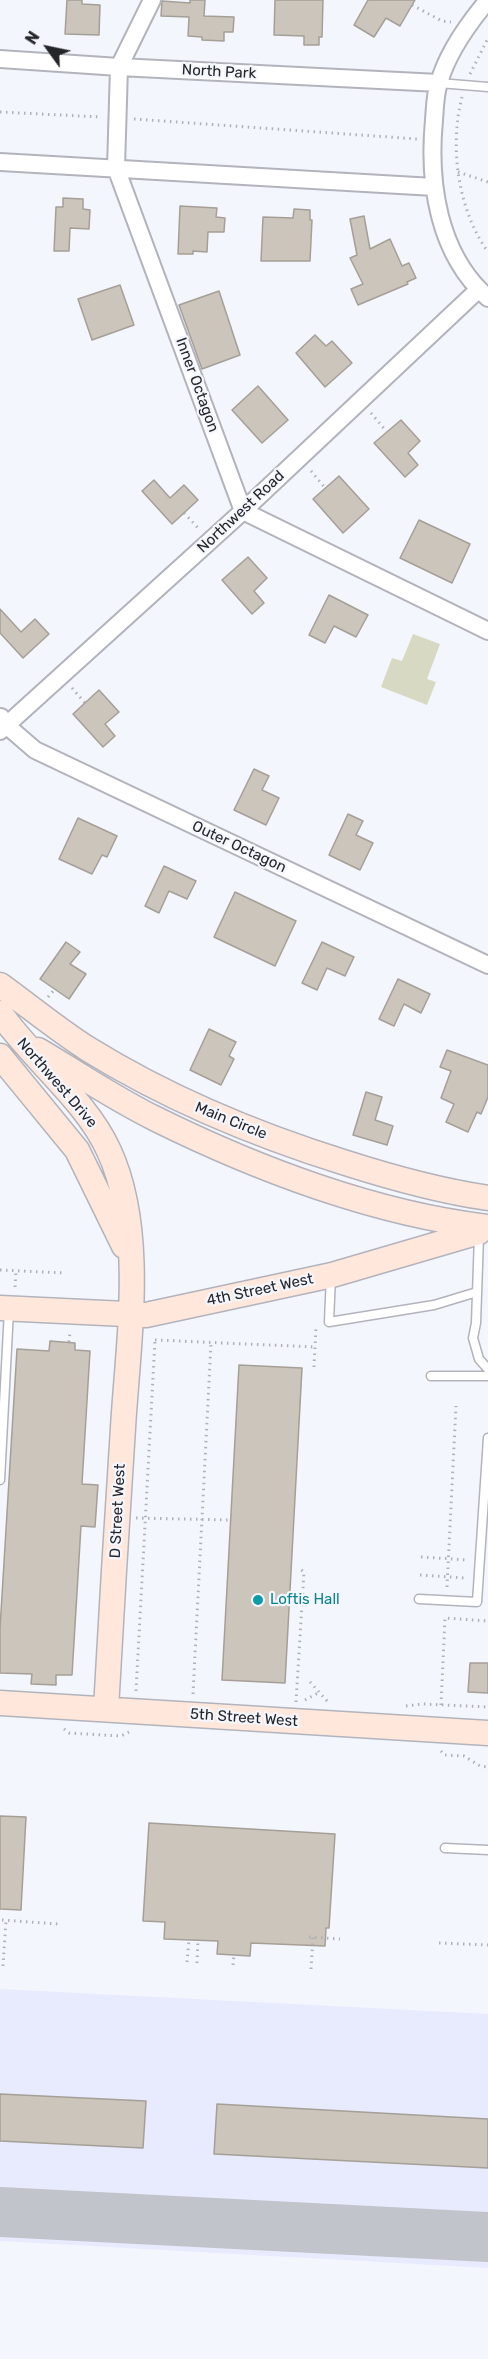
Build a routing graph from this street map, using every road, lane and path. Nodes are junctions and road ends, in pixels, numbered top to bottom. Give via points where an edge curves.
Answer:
1 (152, 0) edge
2 (488, 0) edge
3 (412, 5) dead end
4 (469, 24) junction
5 (488, 38) edge
6 (0, 59) edge
7 (119, 67) junction
8 (439, 83) junction
9 (466, 85) junction
10 (488, 87) edge
11 (0, 112) edge
12 (118, 118) junction
13 (432, 140) junction
14 (0, 162) edge
15 (116, 168) junction
16 (458, 172) junction
17 (488, 182) edge
18 (434, 187) junction
19 (488, 252) edge
20 (483, 294) edge
21 (360, 401) junction
22 (387, 432) dead end
23 (300, 458) junction
24 (325, 488) dead end
25 (243, 510) junction
26 (488, 631) edge
27 (2, 724) edge
28 (488, 965) edge
29 (0, 985) edge
30 (0, 1013) edge
31 (9, 1033) edge
32 (0, 1056) edge
33 (487, 1196) edge
34 (482, 1229) edge
35 (131, 1260) junction
36 (0, 1270) edge
37 (65, 1273) dead end
38 (332, 1275) junction
39 (477, 1292) junction
40 (4, 1309) edge
41 (130, 1314) junction
42 (316, 1317) dead end
43 (70, 1331) dead end
44 (128, 1339) junction
45 (155, 1340) junction
46 (69, 1342) dead end
47 (211, 1343) junction
48 (315, 1347) junction
49 (314, 1367) dead end
50 (488, 1369) edge
51 (431, 1376) dead end
52 (488, 1376) edge
53 (456, 1406) dead end
54 (488, 1438) edge
55 (0, 1480) edge
56 (118, 1517) junction
57 (146, 1518) junction
58 (202, 1520) junction
59 (231, 1521) dead end
60 (421, 1557) dead end
61 (448, 1559) junction
62 (480, 1560) junction
63 (300, 1569) dead end
64 (420, 1575) dead end
65 (447, 1577) junction
66 (479, 1578) junction
67 (447, 1588) dead end
68 (419, 1599) dead end
69 (488, 1621) edge
70 (310, 1682) dead end
71 (320, 1692) junction
72 (106, 1702) junction
73 (192, 1702) dead end
74 (0, 1703) edge
75 (330, 1704) dead end
76 (441, 1704) junction
77 (399, 1706) dead end
78 (488, 1707) edge
79 (440, 1730) junction
80 (488, 1732) edge
81 (445, 1848) dead end
82 (488, 1850) edge
83 (58, 1924) dead end
84 (0, 1931) edge
85 (5, 1932) junction
86 (340, 1939) dead end
87 (189, 1940) dead end
88 (198, 1940) dead end
89 (439, 1943) dead end
90 (488, 1945) edge
91 (312, 1948) junction
92 (318, 1948) dead end
93 (234, 1955) dead end
94 (187, 1962) dead end
95 (196, 1963) dead end
96 (233, 1965) dead end
97 (3, 1966) dead end
98 (311, 1969) dead end

1 - 7 street, Inner Octagon
2 - 4 street
3 - 4 path via 442,21
4 - 8 street
5 - 9 path
6 - 7 street, North Park
7 - 8 street, North Park
7 - 12 street, Inner Octagon
8 - 9 lane
8 - 13 street
9 - 10 lane
9 - 16 path via 458,121
11 - 12 path
12 - 13 path
12 - 15 street, Inner Octagon
13 - 18 street
14 - 15 street
15 - 18 street
15 - 25 street, Inner Octagon
16 - 17 path
16 - 19 path via 467,212
18 - 20 street via 439,219 447,238
20 - 21 street, Northwest Road
21 - 22 path
21 - 23 street, Northwest Road
23 - 24 path
23 - 25 street, Northwest Road
25 - 26 street
25 - 27 street, Northwest Road
27 - 28 street, Outer Octagon via 35,750
29 - 33 street, Main Circle via 87,1049 219,1118 391,1177 446,1191
30 - 31 street, Northwest Drive
31 - 34 street, Main Circle via 154,1118 259,1166 368,1202
31 - 35 street, Northwest Drive via 94,1122 110,1152 126,1203
32 - 35 street, Northwest Drive via 77,1150
33 - 34 street
34 - 38 street, 4th Street West
34 - 39 lane
35 - 41 street, Northwest Drive
36 - 37 path
38 - 39 lane via 328,1322 434,1305
38 - 41 street, 4th Street West via 146,1315
39 - 50 lane via 473,1338 479,1359
40 - 41 street, 4th Street West
40 - 55 lane
41 - 44 street, D Street West
42 - 48 path
43 - 46 path
44 - 45 path
44 - 56 street, D Street West
45 - 47 path
45 - 57 path
47 - 48 path
47 - 58 path
48 - 49 path
51 - 52 lane
53 - 61 path
54 - 62 lane
56 - 57 path
56 - 72 street, D Street West
57 - 58 path
57 - 72 path via 136,1699
58 - 59 path
58 - 73 path
60 - 61 path
61 - 62 path
61 - 65 path
62 - 66 lane
63 - 71 path via 304,1572 295,1705
64 - 65 path
65 - 66 path
65 - 67 path
66 - 68 lane via 477,1602
69 - 76 path via 445,1618
70 - 71 path
71 - 75 path
72 - 74 street, 5th Street West
72 - 79 street, 5th Street West
76 - 77 path
76 - 78 path
76 - 79 path
79 - 80 street, 5th Street West
81 - 82 lane
83 - 85 path via 4,1921
84 - 85 path
85 - 97 path
86 - 91 path via 311,1937
87 - 94 path
88 - 95 path
89 - 90 path
91 - 92 path
91 - 98 path
93 - 96 path

